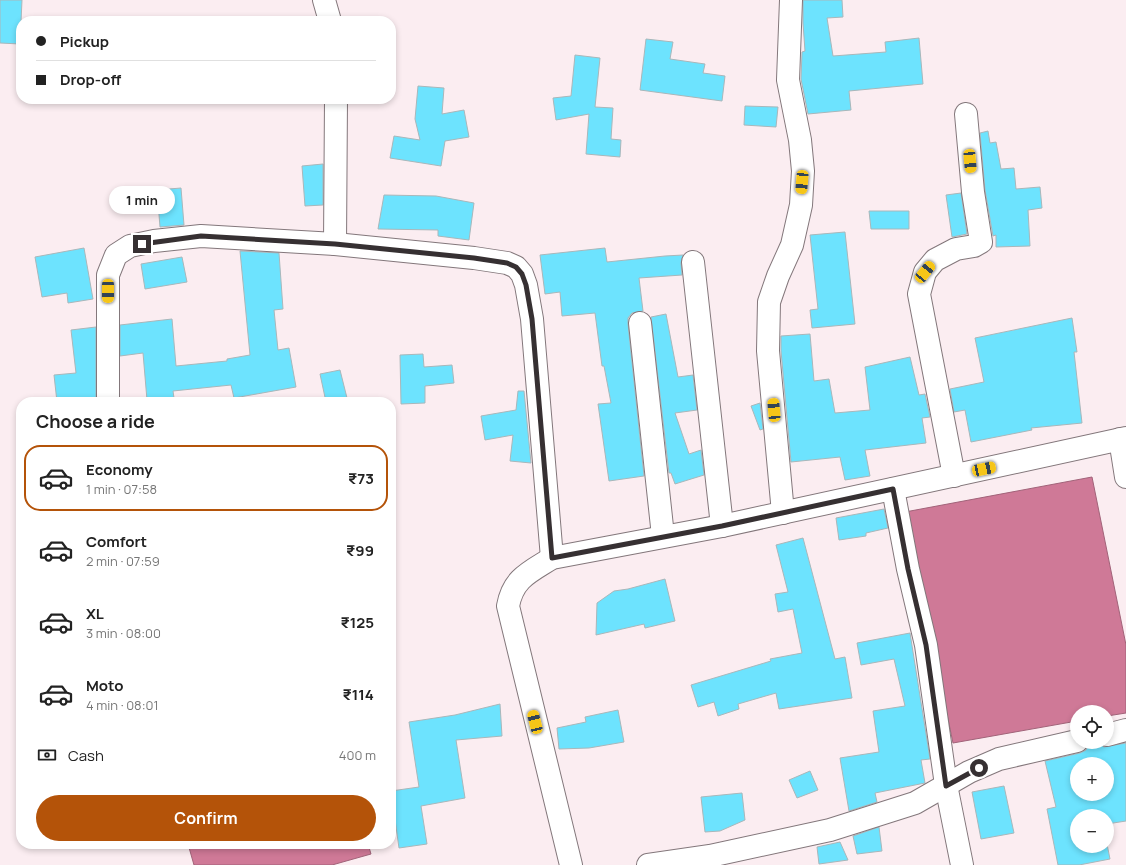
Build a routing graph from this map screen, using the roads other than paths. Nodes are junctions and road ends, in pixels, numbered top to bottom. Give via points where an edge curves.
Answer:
1 (324, 0) edge
2 (791, 0) edge
3 (329, 16) edge
4 (336, 104) edge
5 (966, 114) dead end
6 (335, 244) junction
7 (693, 262) dead end
8 (640, 323) dead end
9 (108, 397) edge
10 (1123, 438) edge
11 (954, 476) junction
12 (1126, 477) edge
13 (893, 489) junction
14 (783, 513) junction
15 (722, 526) junction
16 (663, 536) junction
17 (552, 558) junction
18 (1126, 730) edge
19 (1114, 733) edge
20 (1070, 743) edge
21 (946, 786) junction
22 (571, 865) edge
23 (648, 865) edge
24 (962, 865) edge

1 - 3 street
2 - 14 street via 788,80 800,140 803,171 800,205 792,245 769,302 768,351
4 - 6 street
5 - 11 street via 973,192 981,242 956,249 935,260 925,272 919,294
6 - 9 street via 201,236 130,246 116,255 108,275
6 - 17 street via 507,263 516,267 522,274 532,319
7 - 15 street
8 - 16 street
10 - 11 street
10 - 12 street
11 - 13 street
13 - 14 street
13 - 21 street via 926,645
14 - 15 street
15 - 16 street
16 - 17 street
17 - 22 street via 518,582 510,592 508,606
18 - 19 street
20 - 21 street via 999,759 969,772
21 - 23 street via 915,804 830,830 710,856
21 - 24 street

